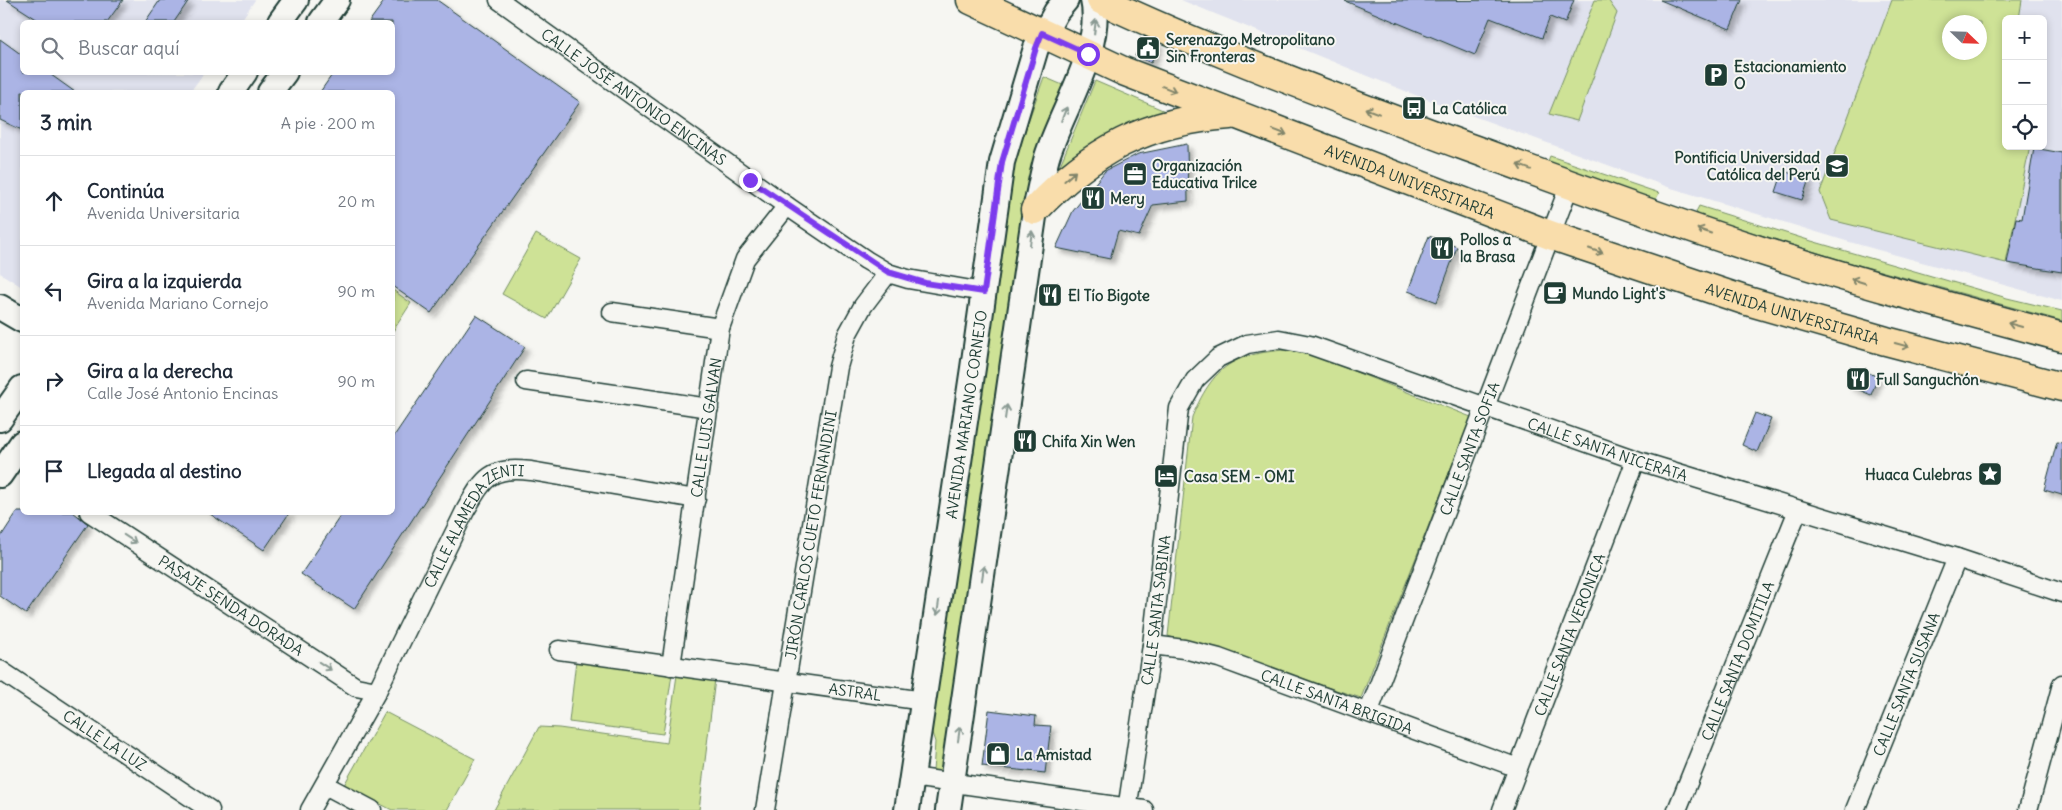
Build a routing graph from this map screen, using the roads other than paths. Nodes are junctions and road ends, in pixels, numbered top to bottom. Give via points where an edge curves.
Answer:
1 (296, 0) edge
2 (337, 0) edge
3 (499, 0) edge
4 (971, 0) edge
5 (1066, 0) edge
6 (1093, 0) edge
7 (1101, 0) edge
8 (281, 20) edge
9 (322, 20) edge
10 (1042, 33) junction
11 (1088, 54) junction
12 (243, 75) edge
13 (283, 75) edge
14 (232, 90) edge
15 (272, 90) edge
16 (1234, 115) junction
17 (1570, 184) junction
18 (787, 206) junction
19 (1035, 210) junction
20 (1550, 235) junction
21 (888, 272) junction
22 (984, 292) junction
23 (0, 307) edge
24 (612, 312) dead end
25 (20, 319) edge
26 (720, 328) junction
27 (2062, 337) edge
28 (526, 382) dead end
29 (2062, 387) edge
30 (20, 391) edge
31 (1486, 407) junction
32 (708, 408) junction
33 (1180, 408) joint
34 (0, 419) edge
35 (1636, 460) junction
36 (696, 498) junction
37 (1798, 510) junction
38 (94, 515) edge
39 (1957, 558) junction
40 (2062, 593) edge
41 (1152, 645) junction
42 (559, 650) dead end
43 (671, 666) junction
44 (0, 670) edge
45 (787, 682) junction
46 (2062, 684) edge
47 (377, 691) junction
48 (924, 701) junction
49 (1369, 711) junction
50 (1518, 768) junction
51 (912, 777) junction
52 (952, 782) junction
53 (325, 785) junction
54 (1133, 809) edge
55 (210, 810) edge
56 (310, 810) edge
57 (372, 810) edge
58 (764, 810) edge
59 (907, 810) edge
60 (948, 810) edge
61 (1502, 810) edge
62 (1677, 810) edge
63 (1856, 810) edge
64 (2028, 810) edge

1 - 8 main road
2 - 9 main road
3 - 18 street, CALLE JOSÉ ANTONIO ENCINAS
4 - 10 main road, AVENIDA UNIVERSITARIA
5 - 10 main road, AVENIDA MARIANO CORNEJO
11 -> 6 main road via 1095,30
17 -> 7 main road via 1283,77
10 - 11 main road, AVENIDA UNIVERSITARIA
10 - 22 main road, AVENIDA MARIANO CORNEJO via 1018,100 1002,162
11 -> 16 main road, AVENIDA UNIVERSITARIA
19 -> 11 main road via 1047,158
12 - 14 main road
13 - 15 main road
19 -> 16 main road via 1076,170 1126,140 1179,121
16 -> 20 main road, AVENIDA UNIVERSITARIA
17 - 20 street, CALLE SANTA SOFIA
27 -> 17 main road via 1901,294 1788,259
18 - 21 street, CALLE JOSÉ ANTONIO ENCINAS
18 - 26 street, CALLE LUIS GALVAN via 745,259
52 -> 19 main road
20 -> 29 main road, AVENIDA UNIVERSITARIA via 1744,300
20 - 31 street, CALLE SANTA SOFIA
21 - 22 street, CALLE JOSÉ ANTONIO ENCINAS via 925,283
21 - 45 street, JIRÓN CARLOS CUETO FERNANDINI via 846,336 838,367
22 -> 48 main road, AVENIDA MARIANO CORNEJO
23 - 25 main road
24 - 26 street
26 - 32 street, CALLE LUIS GALVAN
28 - 32 street
30 - 34 main road
31 - 33 street, CALLE SANTA NICERATA via 1310,345 1279,339 1247,344 1218,358 1195,380
31 - 35 street, CALLE SANTA NICERATA
31 - 49 street, CALLE SANTA SOFIA
32 - 36 street, CALLE LUIS GALVAN
33 - 41 street, CALLE SANTA SABINA
35 - 37 street, CALLE SANTA NICERATA
35 - 50 street, CALLE SANTA VERONICA
36 - 43 street, CALLE LUIS GALVAN
36 - 47 street, CALLE ALAMEDA ZENTI via 513,468 493,472 480,484 465,511
37 - 39 street, CALLE SANTA NICERATA
37 - 62 street, CALLE SANTA DOMITILA
38 -> 47 street, PASAJE SENDA DORADA via 356,687
39 - 40 street, CALLE SANTA NICERATA
39 - 63 street, CALLE SANTA SUSANA
41 - 49 street, CALLE SANTA BRIGIDA via 1219,658
41 - 54 street, CALLE SANTA SABINA
42 - 43 street, ASTRAL
43 - 45 street, ASTRAL
44 - 55 street, CALLE LA LUZ
45 - 48 street, ASTRAL
45 - 58 street, JIRÓN CARLOS CUETO FERNANDINI
46 - 64 street
47 - 53 street, CALLE ALAMEDA ZENTI
48 - 51 main road, AVENIDA MARIANO CORNEJO
49 - 50 street, CALLE SANTA BRIGIDA
50 - 61 street, CALLE SANTA VERONICA
51 - 52 street
51 - 59 main road, AVENIDA MARIANO CORNEJO
52 - 54 street
52 - 60 main road
53 - 56 street, CALLE ALAMEDA ZENTI
53 - 57 street

